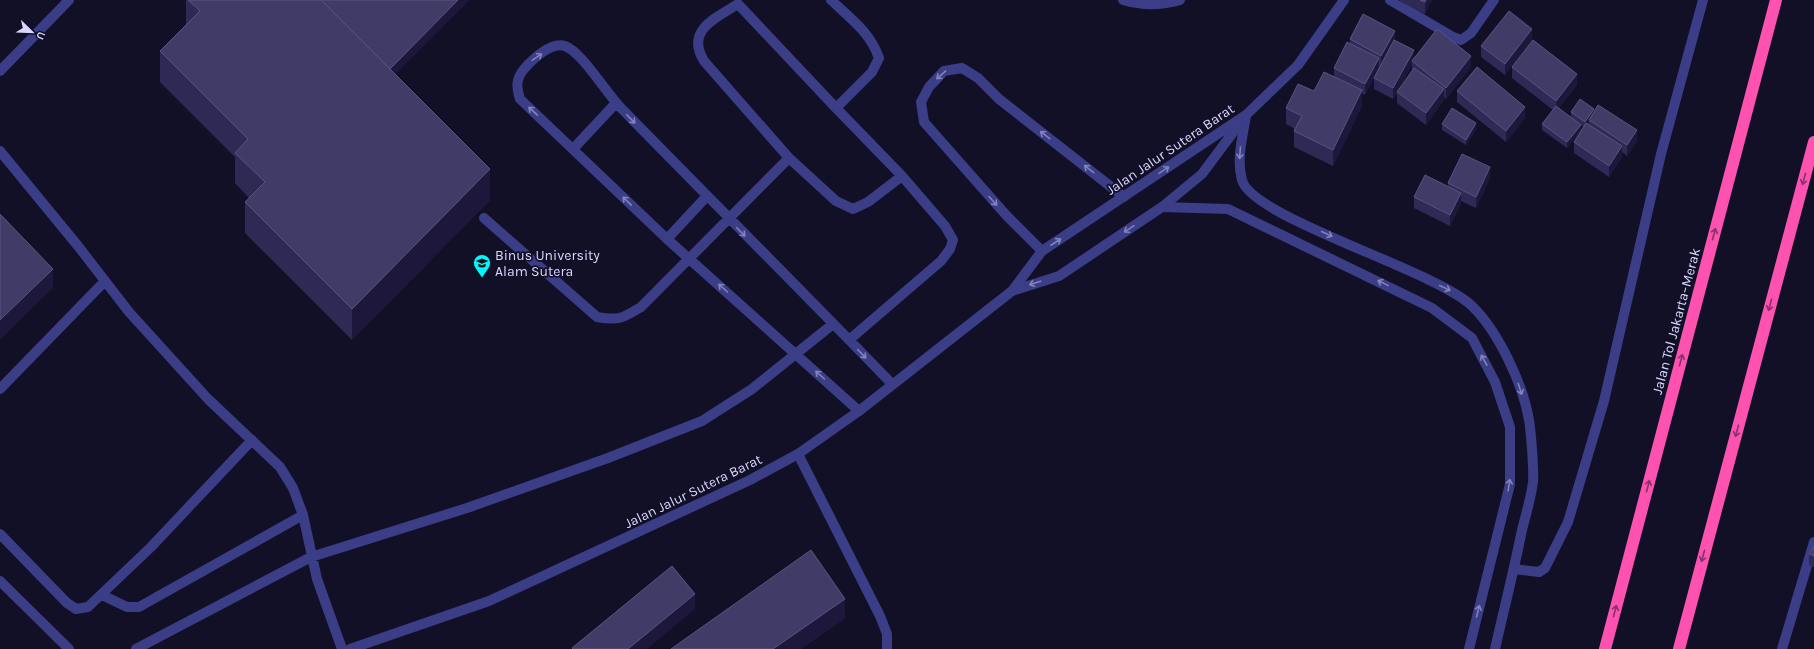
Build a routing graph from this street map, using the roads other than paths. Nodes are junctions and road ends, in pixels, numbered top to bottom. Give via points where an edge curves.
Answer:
1 (69, 0) edge
2 (831, 0) edge
3 (1123, 0) edge
4 (1180, 0) edge
5 (1344, 0) edge
6 (1390, 0) edge
7 (1494, 0) edge
8 (1703, 0) edge
9 (1776, 0) edge
10 (739, 2) edge
11 (0, 71) edge
12 (616, 103) junction
13 (836, 108) junction
14 (1246, 115) junction
15 (1814, 142) edge
16 (573, 149) junction
17 (0, 151) edge
18 (789, 158) junction
19 (902, 176) junction
20 (706, 196) junction
21 (1124, 197) junction
22 (1162, 207) junction
23 (484, 218) dead end
24 (729, 219) junction
25 (667, 239) junction
26 (1042, 251) junction
27 (690, 258) junction
28 (105, 281) junction
29 (1012, 291) junction
30 (833, 324) junction
31 (849, 340) junction
32 (796, 354) junction
33 (892, 384) junction
34 (0, 389) edge
35 (859, 411) junction
36 (252, 440) junction
37 (798, 454) junction
38 (303, 515) junction
39 (0, 534) edge
40 (1814, 542) edge
41 (312, 557) junction
42 (1514, 569) junction
43 (0, 581) edge
44 (102, 595) junction
45 (70, 649) edge
46 (136, 649) edge
47 (342, 649) edge
48 (350, 649) edge
49 (887, 649) edge
50 (1469, 649) edge
51 (1495, 649) edge
52 (1605, 649) edge
53 (1679, 649) edge
54 (1782, 649) edge

1 - 11 street
2 - 13 street via 866,33 874,44 879,58 872,72
3 - 4 street via 1138,4 1163,5
5 - 14 street via 1298,65
6 - 7 street via 1461,40 1471,33
8 - 42 street via 1661,154 1604,401 1568,522 1545,568 1539,572
52 -> 9 highway, Jalan Tol Jakarta–Merak
10 - 13 street
10 - 18 street via 707,24 699,35 698,52
12 - 16 street
16 -> 12 street via 520,99 516,87 518,76 532,60 552,47 563,45 574,51
12 -> 20 street
13 - 19 street
21 -> 14 street, Jalan Jalur Sutera Barat
14 - 22 street, Jalan Jalur Sutera Barat via 1202,174
14 -> 42 street via 1240,155 1242,181 1253,197 1358,249 1450,290 1472,306 1503,347 1520,388 1529,420 1533,481
15 -> 53 highway
25 -> 16 street
17 - 28 street
18 - 19 street via 836,201 853,209 868,202
18 - 24 street
19 - 31 street via 946,226 953,240 941,261
20 - 24 street
20 - 25 street
26 -> 21 street, Jalan Jalur Sutera Barat
21 -> 26 street via 999,99 978,78 962,68 944,71 929,87 921,102 924,122 1006,215
22 -> 29 street, Jalan Jalur Sutera Barat via 1059,276
50 -> 22 street via 1510,484 1510,427 1495,382 1472,338 1432,308 1228,209
23 - 27 street via 597,317 614,320 641,307
24 - 27 street
24 -> 30 street
25 - 27 street
26 - 29 street, Jalan Jalur Sutera Barat
32 -> 27 street
28 - 34 street
28 - 36 street via 129,312 208,399
29 - 33 street, Jalan Jalur Sutera Barat
30 - 31 street
30 - 32 street
31 -> 33 street
35 -> 32 street
32 - 41 street via 752,389 702,421 497,498
33 - 35 street, Jalan Jalur Sutera Barat
35 - 37 street, Jalan Jalur Sutera Barat
36 - 38 street via 280,467 293,488
36 - 44 street
37 - 48 street, Jalan Jalur Sutera Barat via 750,480 489,600
37 - 49 street via 880,616 887,634
38 - 41 street
38 - 44 street via 139,607 127,607
39 - 44 street via 67,603 76,609 88,607
40 - 54 street
41 - 46 street
41 - 47 street
42 - 51 street
43 - 45 street

